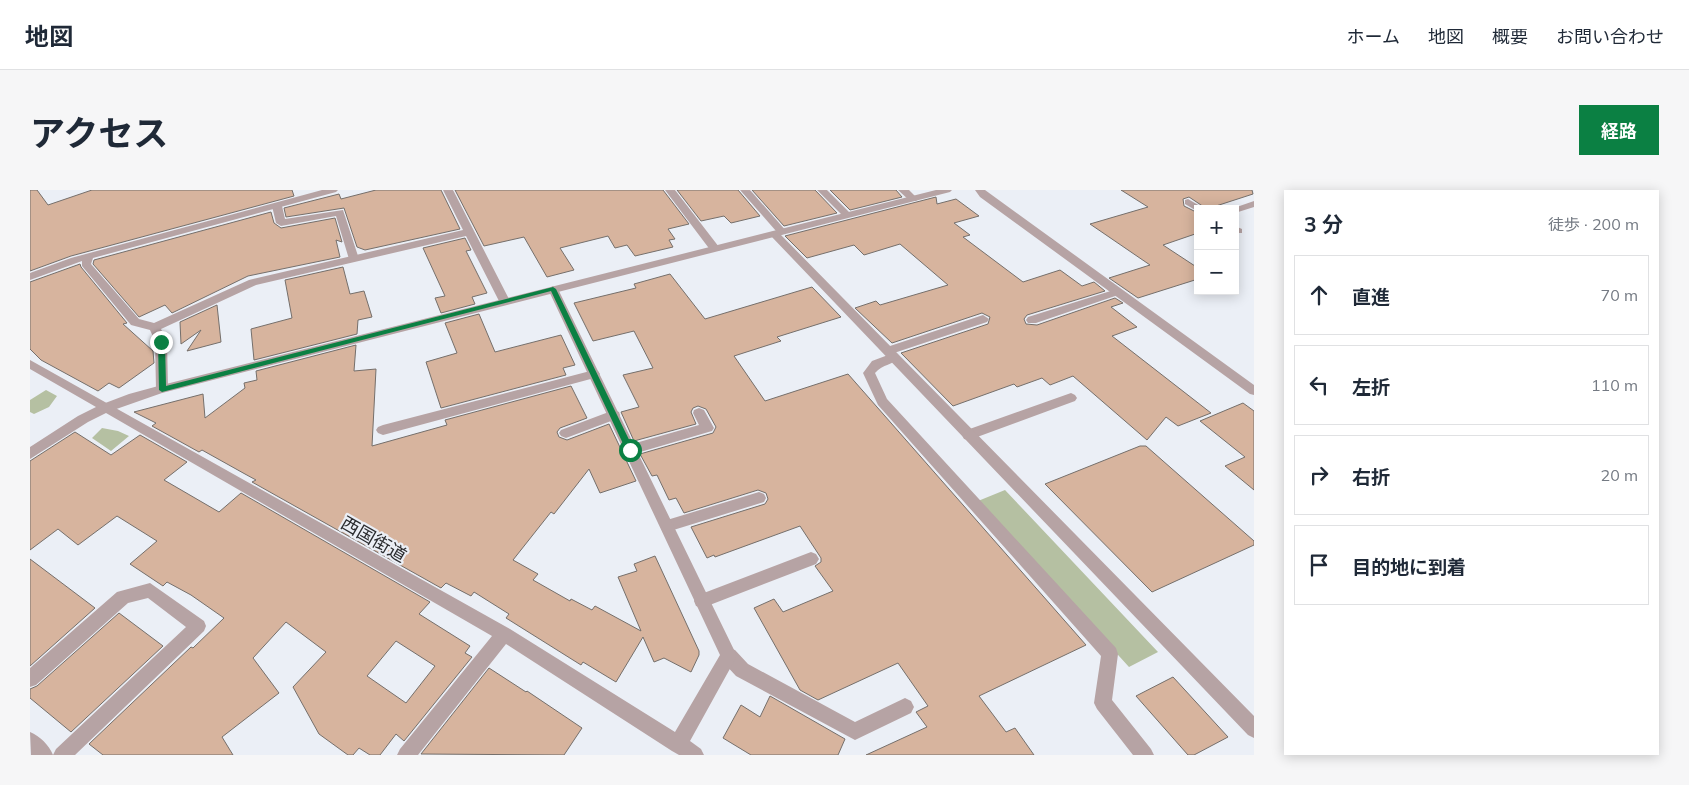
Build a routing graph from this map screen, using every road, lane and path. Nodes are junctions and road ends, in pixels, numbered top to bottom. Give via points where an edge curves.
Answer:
1 (333, 190) edge
2 (448, 190) edge
3 (670, 190) edge
4 (745, 190) edge
5 (822, 190) edge
6 (903, 190) edge
7 (947, 190) edge
8 (980, 190) edge
9 (310, 193) edge
10 (913, 198) junction
11 (1188, 202) dead end
12 (1254, 204) edge
13 (277, 206) junction
14 (1194, 206) edge
15 (1239, 209) edge
16 (847, 215) junction
17 (469, 232) junction
18 (779, 233) junction
19 (715, 249) junction
20 (89, 256) junction
21 (354, 259) junction
22 (30, 277) edge
23 (553, 289) junction
24 (1117, 292) junction
25 (504, 301) junction
26 (983, 319) dead end
27 (1032, 320) dead end
28 (155, 327) junction
29 (891, 354) junction
30 (30, 364) edge
31 (594, 374) junction
32 (162, 390) junction
33 (1254, 392) edge
34 (1071, 398) dead end
35 (105, 408) junction
36 (698, 412) dead end
37 (614, 415) junction
38 (383, 430) dead end
39 (566, 433) dead end
40 (969, 435) junction
41 (630, 450) junction
42 (30, 454) edge
43 (759, 498) dead end
44 (667, 526) junction
45 (810, 559) dead end
46 (702, 601) junction
47 (504, 634) junction
48 (729, 656) junction
49 (30, 679) edge
50 (905, 706) dead end
51 (1254, 729) edge
52 (30, 742) edge
53 (678, 745) junction
54 (44, 755) edge
55 (62, 755) edge
56 (406, 755) edge
57 (695, 755) edge
58 (1145, 755) edge

1 - 9 street
2 - 17 street
3 - 19 street
4 - 18 street
5 - 16 street
6 - 10 street
7 - 10 street
8 - 24 street
9 - 13 street
10 - 16 street
11 - 14 street
12 - 15 street
13 - 20 street
13 - 21 street via 281,223 340,212
16 - 18 street
17 - 21 street
17 - 25 street
18 - 19 street
18 - 29 street
19 - 23 street
20 - 22 street
20 - 28 street via 86,264 135,322
21 - 28 street via 253,282
23 - 25 street
23 - 31 street
24 - 27 street
24 - 33 street
25 - 32 street
26 - 29 street
28 - 32 street via 161,342
29 - 40 street
29 - 58 street via 869,373 882,402 1110,654 1103,702
30 - 35 street, 西国街道
31 - 37 street
31 - 38 street
32 - 35 street
34 - 40 street
35 - 42 street
35 - 47 street, 西国街道
36 - 41 street via 708,428
37 - 39 street
37 - 41 street
40 - 51 street
41 - 44 street
43 - 44 street
44 - 46 street
45 - 46 street
46 - 48 street
47 - 53 street, 西国街道
47 - 56 street
48 - 50 street via 742,670 855,731
48 - 53 street
49 - 55 street via 123,597 150,590 198,626
52 - 54 street
53 - 57 street, 西国街道

